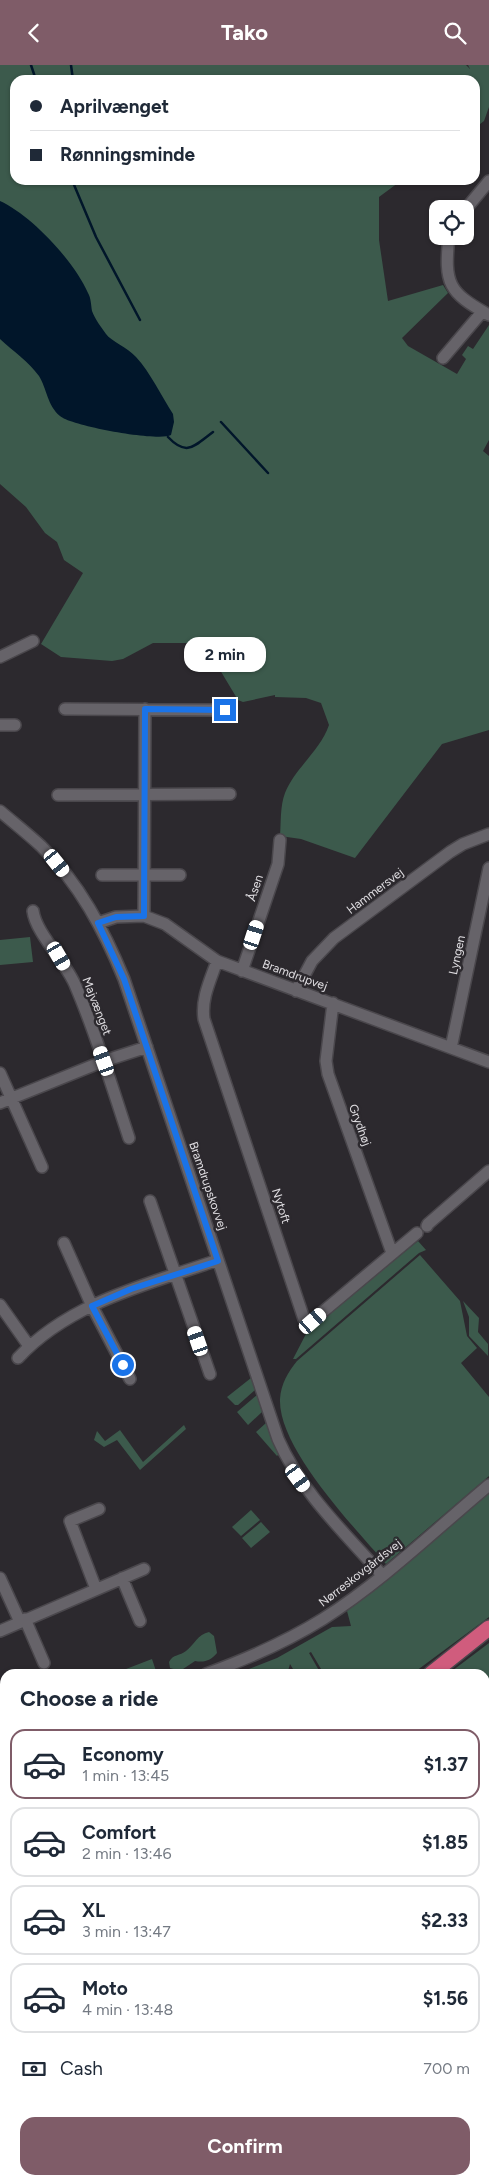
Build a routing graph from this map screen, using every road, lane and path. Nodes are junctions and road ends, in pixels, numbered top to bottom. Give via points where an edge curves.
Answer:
1 (489, 181) edge
2 (473, 200) edge
3 (448, 245) edge
4 (486, 312) edge
5 (443, 358) dead end
6 (33, 641) dead end
7 (0, 657) edge
8 (65, 709) dead end
9 (145, 709) junction
10 (225, 710) dead end
11 (0, 725) edge
12 (15, 725) dead end
13 (230, 794) dead end
14 (58, 795) dead end
15 (144, 795) junction
16 (0, 811) edge
17 (489, 834) edge
18 (280, 840) dead end
19 (489, 868) edge
20 (102, 875) dead end
21 (143, 875) junction
22 (180, 875) dead end
23 (487, 882) edge
24 (33, 911) dead end
25 (144, 916) junction
26 (98, 923) junction
27 (217, 961) junction
28 (242, 971) junction
29 (296, 991) junction
30 (332, 1003) junction
31 (147, 1047) junction
32 (451, 1048) junction
33 (104, 1061) junction
34 (489, 1062) edge
35 (0, 1073) edge
36 (11, 1098) junction
37 (0, 1103) edge
38 (129, 1138) dead end
39 (42, 1167) dead end
40 (489, 1171) edge
41 (150, 1201) dead end
42 (427, 1227) dead end
43 (417, 1233) dead end
44 (64, 1243) dead end
45 (392, 1253) junction
46 (218, 1261) junction
47 (176, 1275) junction
48 (0, 1305) edge
49 (92, 1306) junction
50 (29, 1346) junction
51 (18, 1358) dead end
52 (210, 1374) dead end
53 (130, 1379) dead end
54 (489, 1485) edge
55 (99, 1509) dead end
56 (144, 1569) dead end
57 (382, 1575) junction
58 (0, 1578) edge
59 (122, 1579) junction
60 (96, 1589) junction
61 (23, 1620) junction
62 (140, 1621) dead end
63 (489, 1628) edge
64 (0, 1631) edge
65 (44, 1663) dead end
66 (218, 1669) edge
67 (437, 1669) edge

1 - 2 street
3 - 4 street via 447,272 450,283 460,297
4 - 5 street
6 - 7 street
8 - 9 street
9 - 10 street
9 - 15 street
11 - 12 street
13 - 15 street
14 - 15 street
15 - 21 street
16 - 26 street, Bramdrupskovvej via 57,863
17 - 29 street, Hammersvej via 450,852 334,939 312,961
18 - 28 street, Åsen via 278,864
19 - 23 street, Lyngen
20 - 21 street
21 - 22 street
21 - 25 street
23 - 32 street, Lyngen
24 - 33 street, Majvænget via 34,921 76,985
25 - 26 street, Bramdrupvej via 116,917
25 - 27 street, Bramdrupvej via 165,924
26 - 31 street, Bramdrupskovvej via 124,979
27 - 28 street, Bramdrupvej
27 - 45 street, Nytoft via 204,999 204,1019 304,1319 308,1323 313,1321
28 - 29 street, Bramdrupvej
29 - 30 street, Bramdrupvej
30 - 32 street, Bramdrupvej
30 - 45 street, Grydhøj via 326,1061 328,1074
31 - 33 street
31 - 46 street, Bramdrupskovvej
32 - 34 street, Bramdrupvej
33 - 36 street
33 - 38 street, Majvænget
35 - 36 street
36 - 37 street
36 - 39 street
40 - 42 street
41 - 47 street
43 - 45 street, Nytoft
44 - 49 street
46 - 47 street
46 - 57 street, Bramdrupskovvej via 286,1456 306,1488
47 - 49 street
47 - 52 street
48 - 50 street
49 - 50 street
49 - 53 street
50 - 51 street
54 - 57 street, Nørreskovgårdsvej
55 - 60 street via 70,1521
56 - 59 street
57 - 66 street, Nørreskovgårdsvej via 336,1611 278,1645
58 - 61 street
59 - 60 street
59 - 62 street
60 - 61 street
61 - 64 street
61 - 65 street
63 - 67 highway

